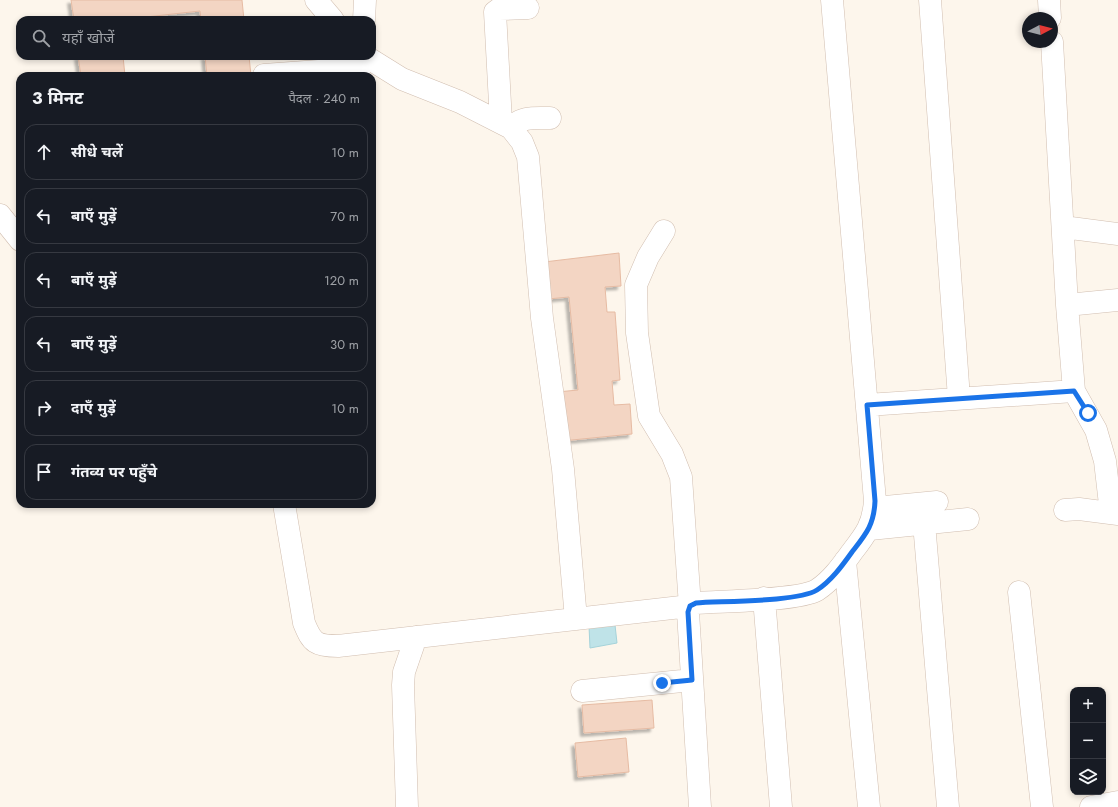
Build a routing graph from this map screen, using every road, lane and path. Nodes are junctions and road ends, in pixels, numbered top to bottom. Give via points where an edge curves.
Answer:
1 (316, 0) edge
2 (365, 0) edge
3 (832, 0) edge
4 (930, 0) edge
5 (1049, 0) edge
6 (528, 8) dead end
7 (1050, 12) edge
8 (330, 16) edge
9 (364, 16) edge
10 (1052, 48) edge
11 (361, 64) edge
12 (290, 72) edge
13 (550, 118) dead end
14 (506, 125) junction
15 (0, 215) edge
16 (1063, 227) junction
17 (664, 231) dead end
18 (1118, 234) edge
19 (16, 235) edge
20 (1118, 300) edge
21 (1067, 305) junction
22 (1074, 391) junction
23 (959, 398) junction
24 (867, 405) junction
25 (937, 502) dead end
26 (285, 508) edge
27 (875, 508) junction
28 (1065, 510) dead end
29 (1115, 514) edge
30 (968, 519) dead end
31 (924, 523) junction
32 (870, 529) junction
33 (845, 562) junction
34 (1019, 592) dead end
35 (764, 598) junction
36 (690, 606) junction
37 (576, 619) junction
38 (416, 637) junction
39 (692, 680) junction
40 (582, 691) dead end
41 (1118, 802) edge
42 (408, 807) edge
43 (700, 807) edge
44 (781, 807) edge
45 (869, 807) edge
46 (948, 807) edge
47 (1042, 807) edge
48 (1091, 807) edge

1 - 8 street
2 - 9 street
3 - 24 street
4 - 23 street
5 - 7 street
6 - 14 street via 500,9 495,12
10 - 16 street
11 - 12 street
11 - 14 street via 460,102
13 - 14 street via 523,119
14 - 37 street via 522,142 528,157 542,310 563,469
15 - 19 street
16 - 18 street
16 - 21 street
17 - 36 street via 648,257 636,285 637,333 649,416 672,454 681,477
20 - 21 street
21 - 22 street
22 - 23 street
22 - 29 street via 1096,430
23 - 24 street
24 - 27 street
25 - 27 street
26 - 38 street via 304,623 310,638 323,646
27 - 32 street
28 - 29 street
30 - 31 street
31 - 32 street
31 - 46 street
32 - 33 street
33 - 35 street via 815,591 795,596
33 - 45 street
34 - 47 street
35 - 36 street via 696,603
35 - 44 street
36 - 37 street
36 - 39 street via 688,612
37 - 38 street
38 - 42 street via 404,672 403,685
39 - 40 street
39 - 43 street
41 - 48 street

